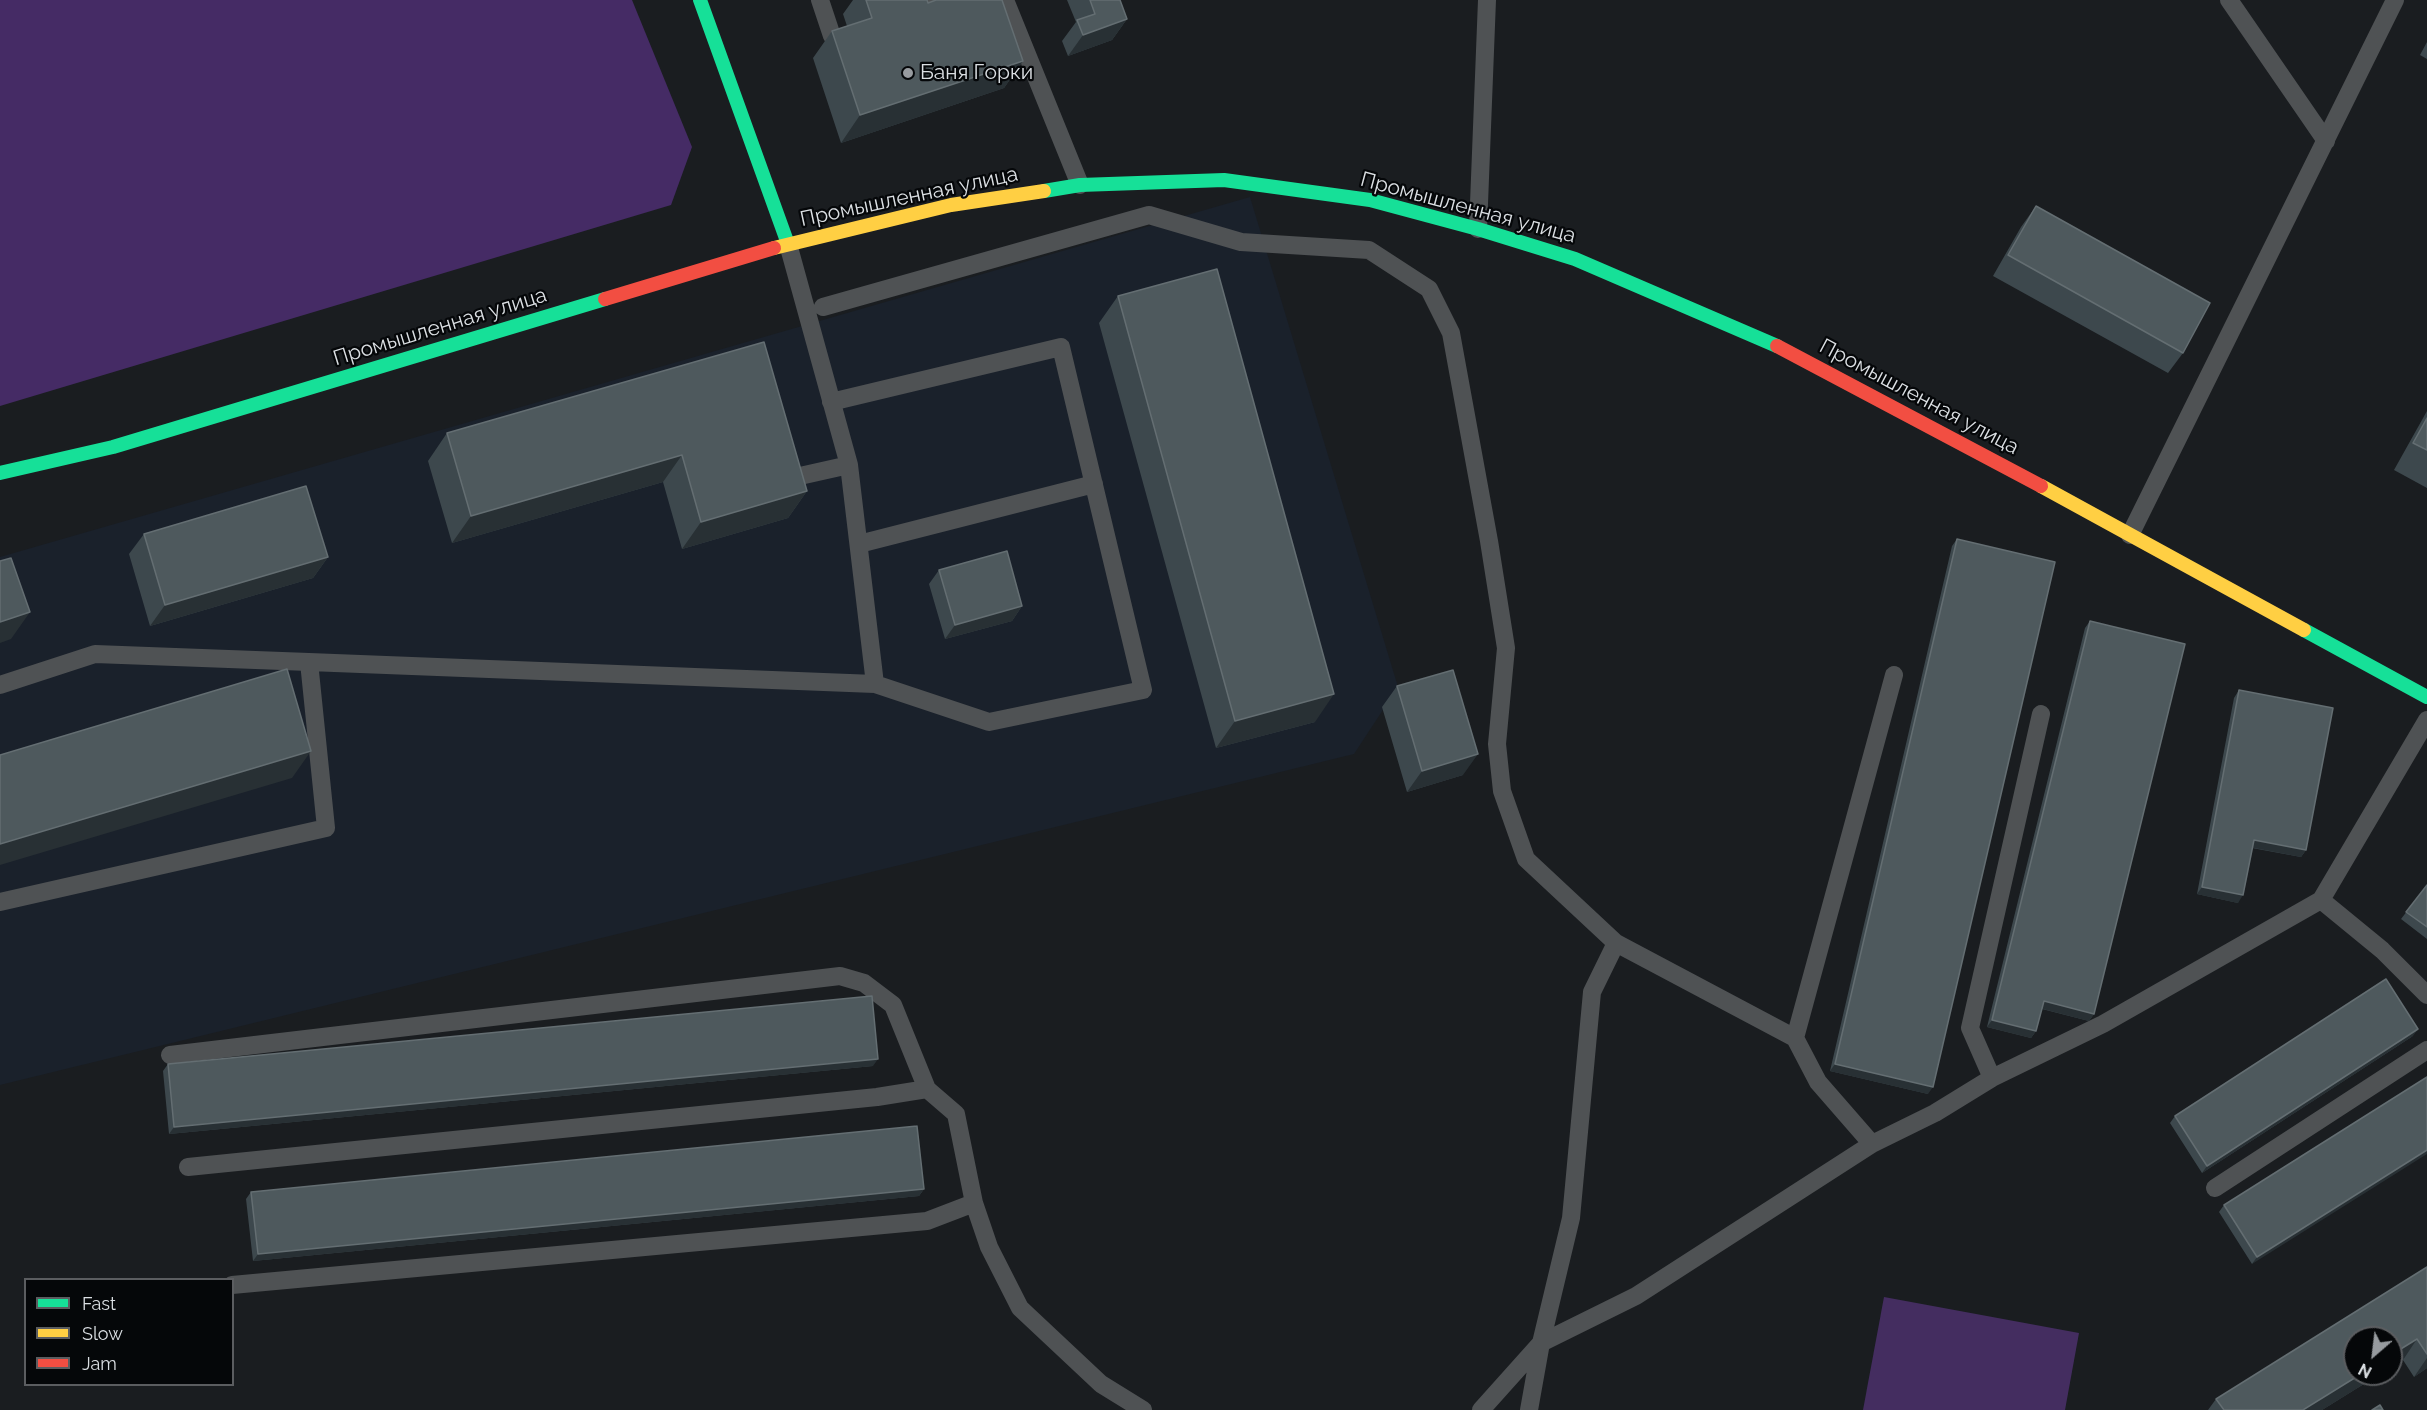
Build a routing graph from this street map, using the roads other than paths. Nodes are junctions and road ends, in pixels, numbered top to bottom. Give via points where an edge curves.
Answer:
1 (700, 0) edge
2 (820, 0) edge
3 (927, 0) edge
4 (934, 0) edge
5 (1005, 0) edge
6 (1487, 0) edge
7 (2229, 0) edge
8 (2395, 0) edge
9 (832, 36) edge
10 (2326, 141) junction
11 (1080, 185) junction
12 (1478, 229) junction
13 (788, 244) junction
14 (823, 307) dead end
15 (831, 402) junction
16 (849, 465) junction
17 (0, 473) edge
18 (791, 478) edge
19 (1094, 484) junction
20 (2130, 535) junction
21 (859, 544) junction
22 (309, 662) junction
23 (1894, 675) dead end
24 (875, 684) junction
25 (0, 686) edge
26 (2427, 697) edge
27 (2041, 714) dead end
28 (2427, 720) edge
29 (2321, 900) junction
30 (0, 902) edge
31 (1616, 943) junction
32 (2427, 995) edge
33 (1794, 1038) junction
34 (2427, 1050) edge
35 (170, 1055) dead end
36 (1992, 1078) junction
37 (927, 1089) junction
38 (1872, 1144) junction
39 (188, 1167) dead end
40 (2215, 1188) dead end
41 (974, 1203) junction
42 (234, 1285) edge
43 (1541, 1342) junction
44 (1143, 1410) edge
45 (1481, 1410) edge
46 (1528, 1410) edge

1 - 13 main road
2 - 9 lane
3 - 4 lane
5 - 11 lane
6 - 12 lane
7 - 10 lane
8 - 10 lane
10 - 20 lane
11 - 12 main road, Промышленная улица via 1224,180 1370,200
11 - 13 main road, Промышленная улица via 951,205
12 - 20 main road, Промышленная улица via 1575,259 1776,345
13 - 15 lane
13 - 17 main road, Промышленная улица via 113,447
14 - 31 lane via 1149,215 1241,242 1369,250 1429,289 1451,333 1506,648 1497,744 1502,791 1527,859
15 - 16 lane
15 - 19 lane via 1061,347
16 - 18 lane
16 - 21 lane
19 - 21 lane
19 - 24 lane via 1143,690 989,722
20 - 26 main road, Промышленная улица
21 - 24 lane
22 - 24 lane
22 - 25 lane via 95,654
22 - 30 lane via 326,828
23 - 33 lane
27 - 36 lane via 1970,1028
28 - 29 lane
29 - 32 lane via 2382,950
29 - 36 lane via 2103,1024
31 - 33 lane
31 - 43 lane via 1592,992 1571,1218
33 - 38 lane via 1818,1082
34 - 40 lane
35 - 37 lane via 840,976 864,983 892,1005
36 - 38 lane via 1935,1113
37 - 39 lane
37 - 41 lane via 956,1114
38 - 43 lane via 1636,1296
41 - 42 lane via 927,1221
41 - 44 lane via 989,1247 1020,1308 1101,1384
43 - 45 lane
43 - 46 lane

